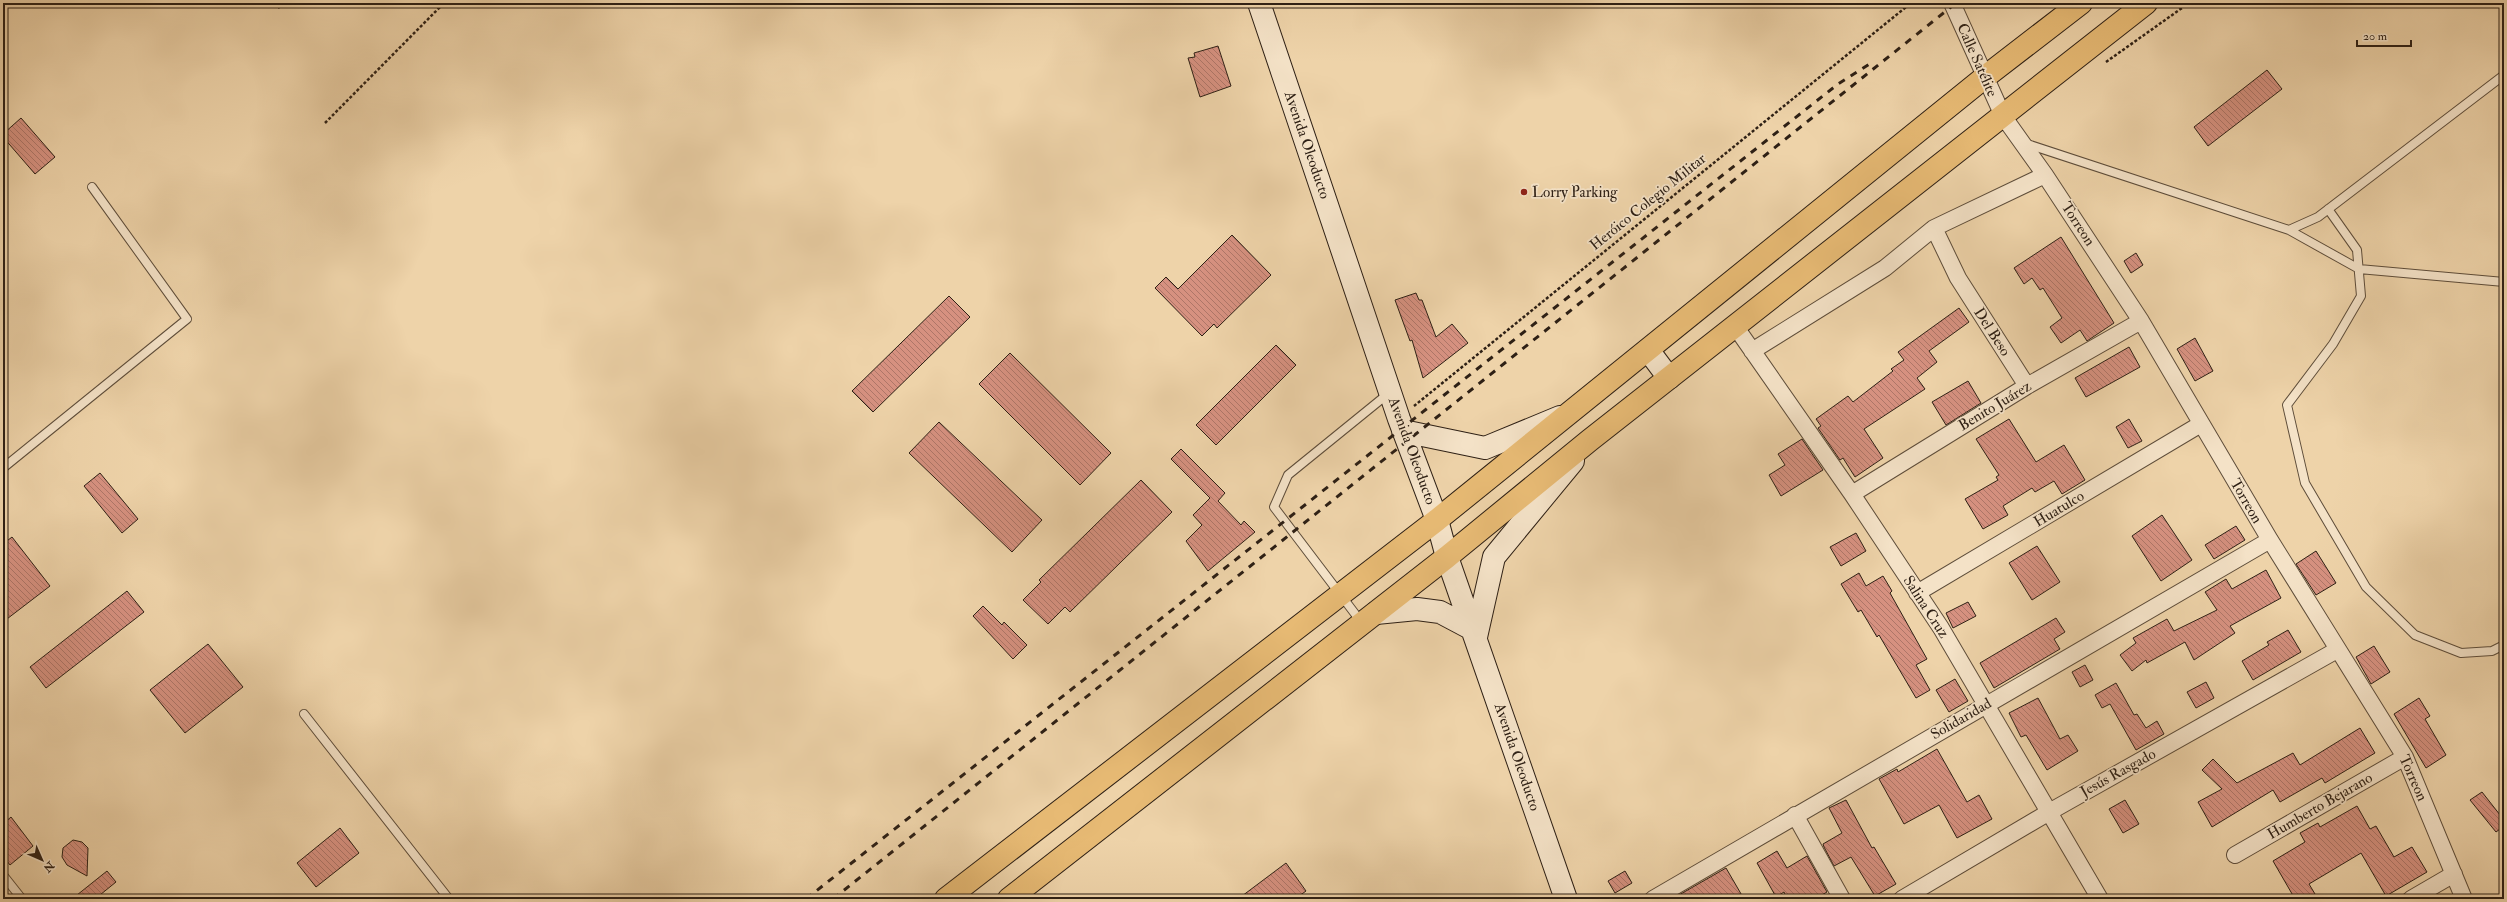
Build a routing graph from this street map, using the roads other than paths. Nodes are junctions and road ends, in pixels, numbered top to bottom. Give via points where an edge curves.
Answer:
1 (1260, 3) edge
2 (1952, 3) edge
3 (2081, 3) edge
4 (2146, 3) edge
5 (2504, 75) edge
6 (1985, 77) junction
7 (2003, 116) junction
8 (2022, 142) junction
9 (2045, 175) junction
10 (92, 187) dead end
11 (2328, 209) junction
12 (1934, 228) junction
13 (2289, 230) junction
14 (2359, 269) junction
15 (2504, 282) edge
16 (2141, 321) junction
17 (1735, 326) junction
18 (1648, 350) junction
19 (1752, 351) junction
20 (1669, 378) junction
21 (2027, 386) junction
22 (1390, 393) junction
23 (1570, 413) junction
24 (2202, 424) junction
25 (1401, 425) junction
26 (1590, 440) junction
27 (3, 468) edge
28 (1852, 494) junction
29 (1437, 520) junction
30 (2270, 540) junction
31 (1446, 557) junction
32 (1917, 593) junction
33 (1340, 595) junction
34 (1369, 618) junction
35 (1475, 634) junction
36 (2504, 645) edge
37 (2337, 650) junction
38 (1987, 704) junction
39 (304, 714) dead end
40 (2405, 757) junction
41 (2050, 811) junction
42 (1795, 815) junction
43 (2235, 855) dead end
44 (2454, 874) junction
45 (3, 875) edge
46 (22, 899) edge
47 (449, 899) edge
48 (946, 899) edge
49 (1009, 899) edge
50 (1566, 899) edge
51 (1653, 899) edge
52 (1842, 899) edge
53 (1902, 899) edge
54 (2100, 899) edge
55 (2411, 899) edge
56 (2464, 899) edge

1 - 22 main road, Avenida Oleoducto
2 - 6 street, Calle Satélite
3 - 6 main road
4 - 7 main road
5 - 11 lane
6 - 7 street, Calle Satélite
6 - 18 main road
7 - 8 street, Torreon
7 - 17 main road
8 - 9 street, Torreon
8 - 13 lane
9 - 12 street
9 - 16 street, Torreon
10 - 27 lane via 187,319
11 - 13 lane via 2318,217
11 - 14 lane via 2357,250
12 - 19 street via 1885,268
12 - 21 street, Del Beso via 1958,278
13 - 14 lane
14 - 15 lane
14 - 36 lane via 2361,296 2334,344 2287,405 2305,483 2366,587 2416,635 2460,654 2492,651
16 - 21 street, Benito Juárez
16 - 24 street, Torreon
17 - 19 street, Salina Cruz
17 - 20 main road
18 - 20 main road
18 - 23 main road
19 - 28 street, Salina Cruz
20 - 26 main road
21 - 28 street, Benito Juárez
22 - 25 main road, Avenida Oleoducto
22 - 33 lane via 1288,475 1274,507
23 - 25 main road via 1485,448
23 - 29 main road
24 - 30 street, Torreon
24 - 32 street, Huatulco
25 - 29 main road, Avenida Oleoducto
26 - 31 main road
26 - 35 main road via 1494,557
28 - 32 street, Salina Cruz
29 - 31 main road, Avenida Oleoducto
29 - 33 main road
30 - 37 street, Torreon
30 - 38 street, Solidaridad
31 - 34 main road
31 - 35 main road, Avenida Oleoducto
32 - 38 street, Salina Cruz
33 - 34 lane
33 - 48 main road
34 - 35 main road via 1417,609 1440,612
34 - 49 main road
35 - 50 main road, Avenida Oleoducto
37 - 40 street, Torreon
37 - 41 street, Jesús Rasgado
38 - 41 street, Salina Cruz
38 - 42 street, Solidaridad
39 - 47 lane
40 - 43 street, Humberto Bejarano
40 - 44 street, Torreon
41 - 53 street, Jesús Rasgado
41 - 54 street, Salina Cruz
42 - 51 street, Solidaridad
42 - 52 street
44 - 55 street
44 - 56 street, Torreon
45 - 46 lane

